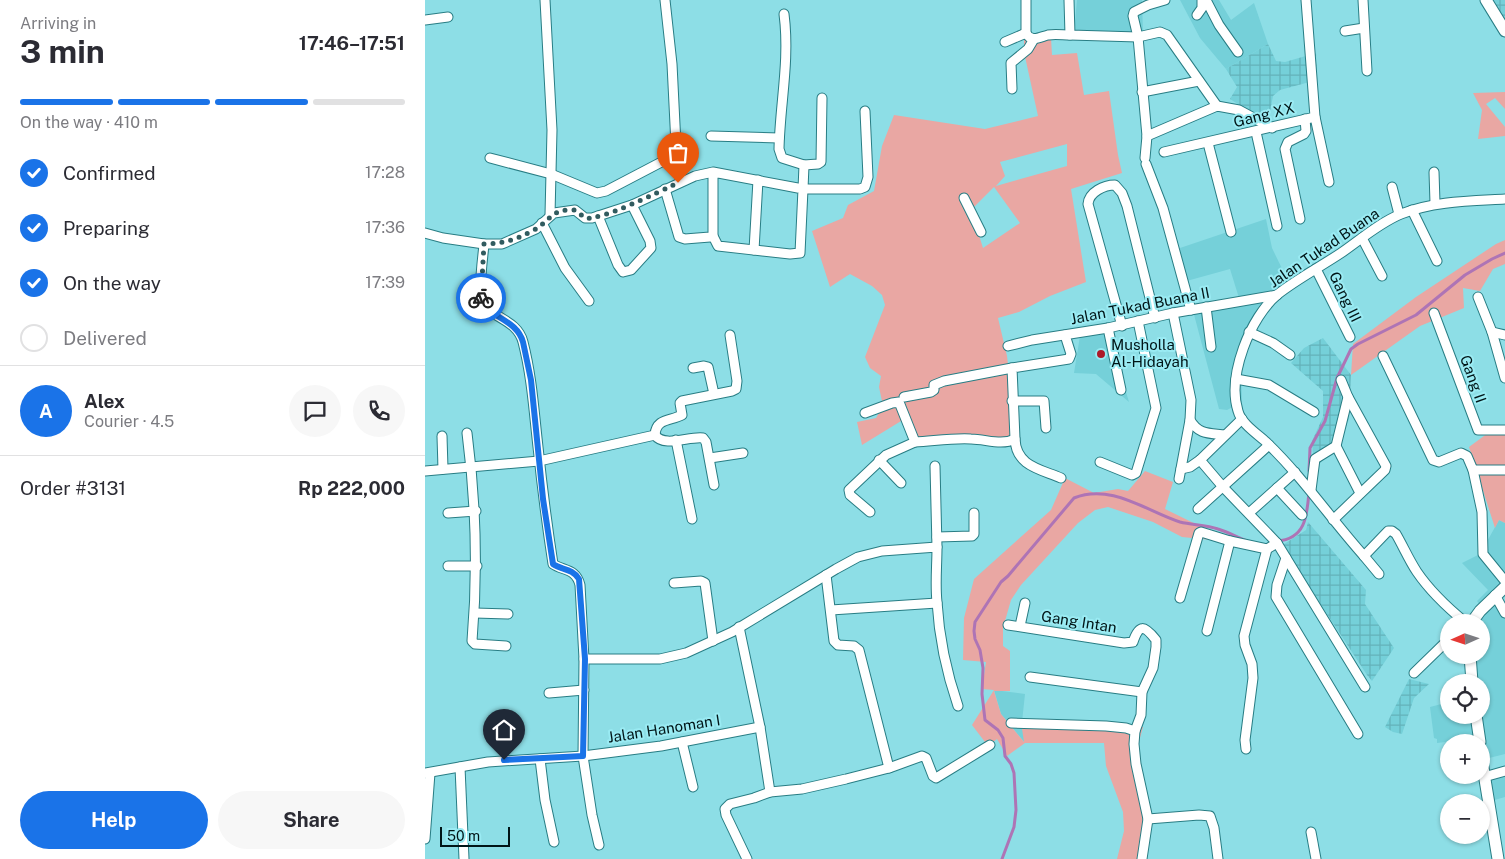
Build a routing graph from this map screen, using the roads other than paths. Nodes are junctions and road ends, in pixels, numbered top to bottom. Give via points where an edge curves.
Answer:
1 (545, 0) edge
2 (665, 0) edge
3 (1026, 0) edge
4 (1069, 0) edge
5 (1165, 0) edge
6 (1202, 0) edge
7 (1207, 0) edge
8 (1305, 0) edge
9 (1363, 0) edge
10 (1486, 0) edge
11 (784, 14) dead end
12 (1197, 15) dead end
13 (448, 17) dead end
14 (425, 20) edge
15 (1364, 28) junction
16 (1345, 31) dead end
17 (1505, 31) edge
18 (1026, 33) junction
19 (1070, 35) junction
20 (1138, 37) junction
21 (1034, 39) junction
22 (1005, 42) dead end
23 (1238, 52) dead end
24 (1367, 70) dead end
25 (1199, 81) junction
26 (1012, 88) dead end
27 (1143, 92) junction
28 (822, 98) dead end
29 (1217, 106) junction
30 (865, 111) dead end
31 (1315, 117) junction
32 (1305, 119) junction
33 (1272, 128) junction
34 (1256, 132) junction
35 (711, 136) dead end
36 (1147, 136) junction
37 (779, 138) junction
38 (1208, 143) junction
39 (1164, 152) dead end
40 (490, 158) dead end
41 (805, 165) junction
42 (713, 172) junction
43 (1434, 172) dead end
44 (551, 174) junction
45 (758, 180) junction
46 (1329, 182) dead end
47 (1392, 187) dead end
48 (665, 189) junction
49 (803, 189) junction
50 (964, 198) dead end
51 (1505, 199) edge
52 (1435, 204) junction
53 (632, 205) junction
54 (1412, 210) junction
55 (1399, 214) junction
56 (551, 215) junction
57 (598, 216) junction
58 (1300, 219) dead end
59 (541, 223) junction
60 (1277, 226) dead end
61 (981, 232) dead end
62 (1231, 232) dead end
63 (425, 233) edge
64 (713, 236) junction
65 (1362, 238) junction
66 (484, 244) junction
67 (754, 250) junction
68 (1437, 261) dead end
69 (1316, 269) junction
70 (1382, 276) dead end
71 (1277, 295) junction
72 (1478, 297) dead end
73 (589, 301) dead end
74 (1206, 307) junction
75 (1191, 310) junction
76 (1434, 313) dead end
77 (1173, 314) junction
78 (1155, 318) junction
79 (1138, 321) junction
80 (1123, 326) junction
81 (1108, 328) junction
82 (1249, 332) junction
83 (1492, 332) junction
84 (730, 335) dead end
85 (1065, 335) junction
86 (1505, 335) edge
87 (1350, 337) dead end
88 (1008, 346) dead end
89 (1211, 347) dead end
90 (1290, 355) dead end
91 (1383, 356) dead end
92 (693, 368) dead end
93 (1012, 368) junction
94 (1505, 378) edge
95 (1236, 379) junction
96 (1341, 380) dead end
97 (1121, 390) dead end
98 (715, 394) junction
99 (904, 396) dead end
100 (1348, 397) junction
101 (1012, 401) junction
102 (1314, 412) dead end
103 (865, 413) dead end
104 (1242, 419) junction
105 (1190, 420) junction
106 (1046, 428) dead end
107 (1505, 430) edge
108 (467, 433) dead end
109 (655, 435) junction
110 (1225, 435) junction
111 (442, 436) dead end
112 (1015, 439) junction
113 (677, 440) junction
114 (915, 442) junction
115 (1269, 445) junction
116 (1336, 446) junction
117 (743, 453) dead end
118 (710, 458) junction
119 (1202, 458) junction
120 (879, 460) junction
121 (539, 461) junction
122 (1100, 462) dead end
123 (935, 466) dead end
124 (472, 468) junction
125 (443, 469) junction
126 (1181, 469) junction
127 (1473, 470) junction
128 (1505, 470) edge
129 (425, 471) edge
130 (1295, 472) junction
131 (1061, 478) dead end
132 (1179, 479) dead end
133 (901, 483) dead end
134 (714, 485) dead end
135 (1223, 487) junction
136 (1277, 488) junction
137 (1309, 488) junction
138 (1360, 493) junction
139 (1198, 509) dead end
140 (475, 512) junction
141 (870, 512) dead end
142 (974, 512) dead end
143 (448, 513) dead end
144 (1249, 513) junction
145 (1302, 515) dead end
146 (692, 519) dead end
147 (1333, 520) junction
148 (937, 537) junction
149 (1230, 541) junction
150 (1275, 542) junction
151 (937, 547) junction
152 (1267, 549) junction
153 (1364, 556) junction
154 (1286, 558) junction
155 (448, 566) dead end
156 (477, 566) junction
157 (1379, 574) dead end
158 (826, 575) junction
159 (1505, 581) edge
160 (674, 583) dead end
161 (1505, 587) edge
162 (1495, 595) junction
163 (1180, 598) dead end
164 (937, 603) junction
165 (1025, 603) dead end
166 (831, 610) junction
167 (475, 613) junction
168 (1505, 613) edge
169 (508, 614) dead end
170 (1455, 614) edge
171 (1478, 614) edge
172 (1008, 625) dead end
173 (1020, 626) junction
174 (739, 627) junction
175 (1207, 631) dead end
176 (713, 641) junction
177 (506, 646) dead end
178 (1440, 647) edge
179 (585, 659) junction
180 (1415, 673) dead end
181 (1030, 677) dead end
182 (1365, 687) dead end
183 (584, 690) junction
184 (1142, 692) junction
185 (549, 693) dead end
186 (958, 706) dead end
187 (1011, 723) dead end
188 (759, 727) junction
189 (1135, 731) junction
190 (1358, 734) dead end
191 (682, 742) junction
192 (990, 745) dead end
193 (1246, 749) dead end
194 (583, 756) junction
195 (540, 759) junction
196 (460, 767) junction
197 (889, 768) junction
198 (1505, 771) edge
199 (428, 773) edge
200 (1490, 775) edge
201 (1486, 784) edge
202 (693, 787) dead end
203 (770, 792) junction
204 (1148, 819) junction
205 (1311, 832) dead end
206 (425, 839) edge
207 (1500, 839) edge
208 (554, 842) dead end
209 (599, 845) dead end
210 (464, 859) edge
211 (747, 859) edge
212 (1142, 859) edge
213 (1217, 859) edge
214 (1316, 859) edge
215 (1498, 859) edge

1 - 44 street via 552,130
2 - 44 street via 676,145 671,158 602,193
3 - 18 street
4 - 19 street
5 - 20 street via 1134,12
6 - 12 street via 1202,8
7 - 23 street
8 - 31 street, Gang XX
9 - 15 street
10 - 17 street
11 - 37 street via 787,69
13 - 14 street
15 - 16 street
15 - 24 street
18 - 21 street
18 - 22 street
19 - 20 street
19 - 21 street
20 - 25 street via 1164,33
20 - 27 street
21 - 26 street via 1028,49 1011,63
25 - 27 street
25 - 29 street
27 - 36 street
28 - 41 street via 821,162
29 - 33 street via 1239,110
29 - 36 street
30 - 49 street via 868,177 865,187
31 - 32 street, Gang XX
31 - 46 street
32 - 33 street, Gang XX
32 - 58 street via 1307,131 1288,142 1285,149
33 - 34 street, Gang XX
34 - 38 street, Gang XX
34 - 60 street
35 - 37 street
36 - 75 street via 1146,161 1163,208
37 - 41 street via 781,158
38 - 39 street, Gang XX
38 - 62 street
40 - 44 street
41 - 49 street
42 - 45 street
42 - 48 street
42 - 64 street
43 - 52 street
44 - 56 street
45 - 49 street
45 - 67 street
47 - 55 street
48 - 53 street
48 - 64 street via 679,237
49 - 67 street via 800,253
50 - 61 street
51 - 52 street, Jalan Tukad Buana
52 - 54 street, Jalan Tukad Buana
53 - 57 street
53 - 57 street via 651,245 650,250 627,272 618,265
54 - 55 street, Jalan Tukad Buana
54 - 68 street
55 - 65 street, Jalan Tukad Buana
56 - 57 street via 572,210 588,219
56 - 59 street
59 - 66 street via 536,229 508,242
59 - 73 street via 565,268
63 - 66 street
64 - 67 street via 715,244 720,247
65 - 69 street, Jalan Tukad Buana
65 - 70 street
66 - 121 street via 482,300 488,308 515,326 521,336 531,380
69 - 71 street, Jalan Tukad Buana
69 - 87 street, Gang III
71 - 74 street, Jalan Tukad Buana II
71 - 82 street, Jalan Tukad Buana
72 - 83 street
74 - 75 street, Jalan Tukad Buana II
74 - 89 street
75 - 77 street, Jalan Tukad Buana II
76 - 107 street, Gang II via 1478,430
77 - 78 street, Jalan Tukad Buana II
77 - 105 street via 1190,391
78 - 79 street, Jalan Tukad Buana II
78 - 80 street via 1127,206 1115,185 1108,185 1094,193 1088,204
79 - 80 street, Jalan Tukad Buana II
79 - 122 street via 1156,408 1136,474
80 - 81 street, Jalan Tukad Buana II
81 - 85 street, Jalan Tukad Buana II
81 - 97 street
82 - 90 street
82 - 95 street, Jalan Tukad Buana via 1240,355
83 - 86 street
83 - 94 street
84 - 98 street via 737,386 732,391
85 - 88 street, Jalan Tukad Buana II
85 - 93 street via 1071,354 1069,359
91 - 127 street via 1433,460 1439,462 1463,454
92 - 98 street via 708,367
93 - 99 street via 944,381 934,385 931,392
93 - 101 street
95 - 102 street via 1269,385
95 - 104 street, Jalan Tukad Buana via 1236,401
96 - 100 street
98 - 109 street via 681,401 681,415 663,420
100 - 116 street
100 - 138 street via 1387,466
101 - 106 street via 1043,401
101 - 112 street
103 - 114 street via 899,402
104 - 110 street
104 - 115 street
105 - 110 street via 1200,431
105 - 126 street
108 - 124 street
109 - 113 street via 663,441
109 - 121 street
110 - 119 street
111 - 125 street
112 - 114 street via 1001,443 974,439
112 - 131 street via 1016,449 1024,462
113 - 118 street via 703,438
113 - 146 street
114 - 120 street
115 - 130 street
115 - 135 street
116 - 137 street via 1315,459
116 - 138 street
117 - 118 street
118 - 134 street
119 - 126 street
119 - 135 street
120 - 133 street
120 - 141 street via 849,490
121 - 124 street
121 - 179 street via 553,564 576,574 579,579
123 - 148 street
124 - 125 street
124 - 140 street
125 - 129 street
126 - 132 street
127 - 128 street
127 - 159 street via 1482,512 1483,554
130 - 136 street
130 - 137 street
135 - 139 street
135 - 144 street
136 - 144 street
136 - 145 street
137 - 147 street
138 - 147 street
140 - 143 street
140 - 156 street
142 - 148 street via 972,536
144 - 150 street
147 - 153 street
148 - 151 street
149 - 152 street
149 - 163 street via 1199,533
149 - 175 street
150 - 152 street
150 - 154 street
151 - 158 street via 868,554
151 - 164 street
152 - 193 street via 1245,636 1253,678
153 - 157 street
153 - 170 street via 1388,531 1392,531 1426,584
154 - 182 street
154 - 190 street via 1276,596
155 - 156 street
156 - 167 street
158 - 166 street
158 - 174 street
160 - 176 street via 705,583
161 - 162 street
162 - 168 street
162 - 171 street
164 - 166 street
164 - 186 street via 946,662
165 - 173 street
166 - 197 street via 835,644 854,646 859,650
167 - 169 street
167 - 177 street via 473,642
172 - 173 street, Gang Intan
173 - 184 street, Gang Intan via 1129,644 1137,630 1143,628 1156,643 1153,668
174 - 176 street
174 - 188 street
176 - 179 street via 686,653 660,659
178 - 180 street
179 - 183 street
181 - 184 street
183 - 185 street
183 - 194 street
184 - 189 street, Gang Intan via 1141,715
187 - 189 street via 1106,726
188 - 191 street, Jalan Hanoman I
188 - 203 street
189 - 204 street, Gang Intan via 1135,757
191 - 194 street, Jalan Hanoman I
191 - 202 street
192 - 197 street via 935,778 922,756
194 - 195 street, Jalan Hanoman I
194 - 209 street
195 - 196 street, Jalan Hanoman I
195 - 208 street
196 - 199 street, Jalan Hanoman I
196 - 210 street
197 - 203 street via 802,789
198 - 200 street
199 - 206 street
201 - 207 street
203 - 211 street via 730,804 725,809
204 - 212 street, Gang Intan
204 - 213 street via 1210,816
205 - 214 street
207 - 215 street

